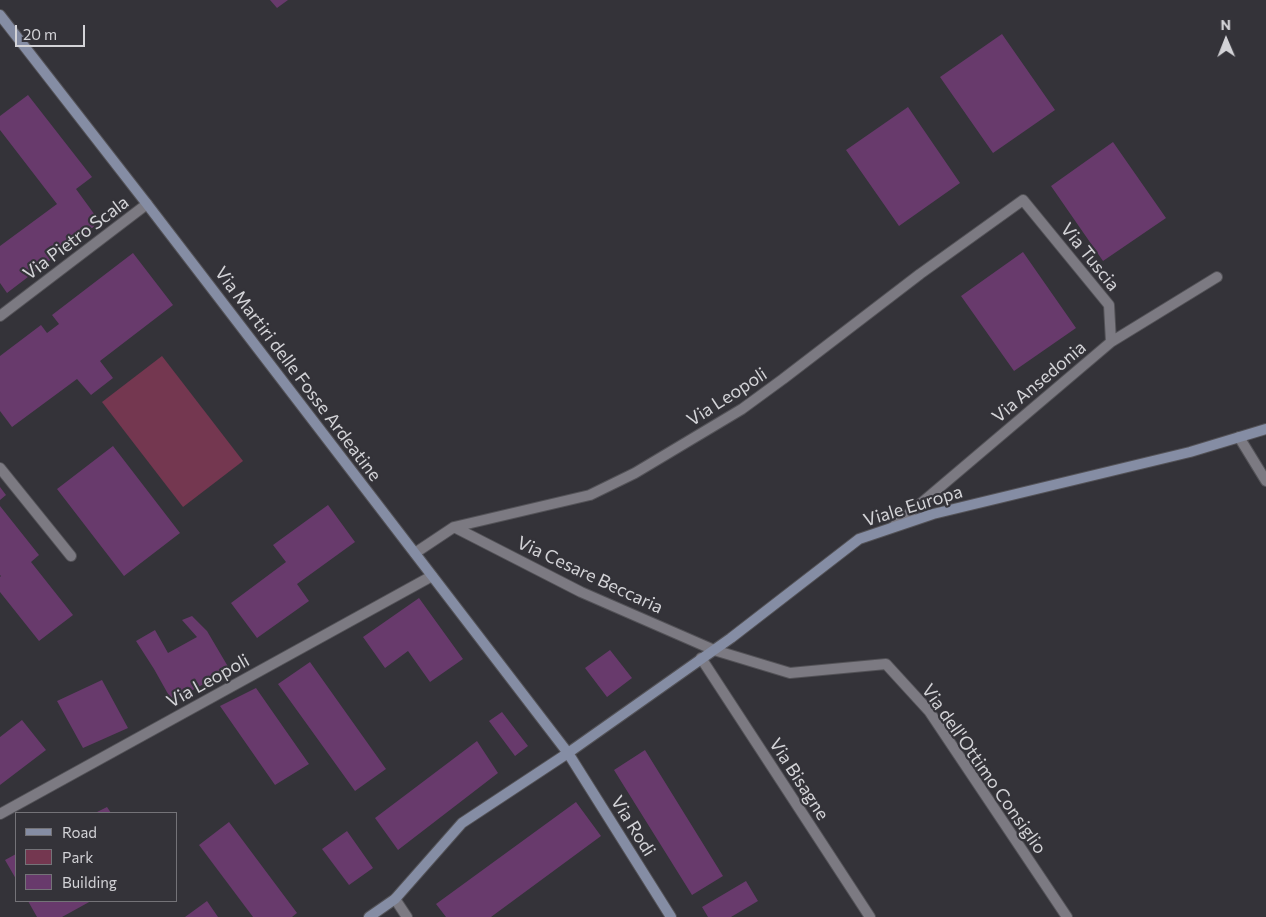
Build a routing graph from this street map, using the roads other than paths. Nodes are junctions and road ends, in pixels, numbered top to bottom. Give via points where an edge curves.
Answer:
1 (0, 15) edge
2 (1023, 200) joint
3 (147, 204) junction
4 (1216, 276) dead end
5 (0, 316) edge
6 (1111, 342) junction
7 (1266, 429) edge
8 (1239, 437) junction
9 (0, 468) edge
10 (1266, 481) edge
11 (454, 527) junction
12 (892, 528) junction
13 (415, 553) junction
14 (71, 556) dead end
15 (432, 576) junction
16 (714, 650) junction
17 (701, 658) junction
18 (568, 753) junction
19 (0, 814) edge
20 (395, 899) junction
21 (369, 917) edge
22 (407, 917) edge
23 (671, 917) edge
24 (870, 917) edge
25 (1067, 917) edge

1 - 3 street, Via Martiri delle Fosse Ardeatine
2 - 6 street, Via Tuscia via 1109,305
2 - 11 street, Via Leopoli via 742,409 635,473 590,494
3 - 5 street, Via Pietro Scala
3 - 13 street, Via Martiri delle Fosse Ardeatine
4 - 6 street, Via Ansedonia
6 - 12 street, Via Ansedonia
7 - 8 street, Viale Europa
8 - 10 street
8 - 12 street, Viale Europa via 1190,452 933,514
9 - 14 street
11 - 13 street, Via Leopoli
11 - 16 street, Via Cesare Beccaria via 581,592
12 - 16 street, Viale Europa via 859,539
13 - 15 street, Via Martiri delle Fosse Ardeatine
15 - 18 street, Via Martiri delle Fosse Ardeatine
15 - 19 street, Via Leopoli
16 - 17 street, Viale Europa
16 - 25 street, Via dell'Ottimo Consiglio via 790,673 886,664 929,711
17 - 18 street, Viale Europa
17 - 24 street, Via Bisagne
18 - 20 street, Viale Europa via 462,823
18 - 23 street, Via Rodi
20 - 21 street, Viale Europa
20 - 22 street

